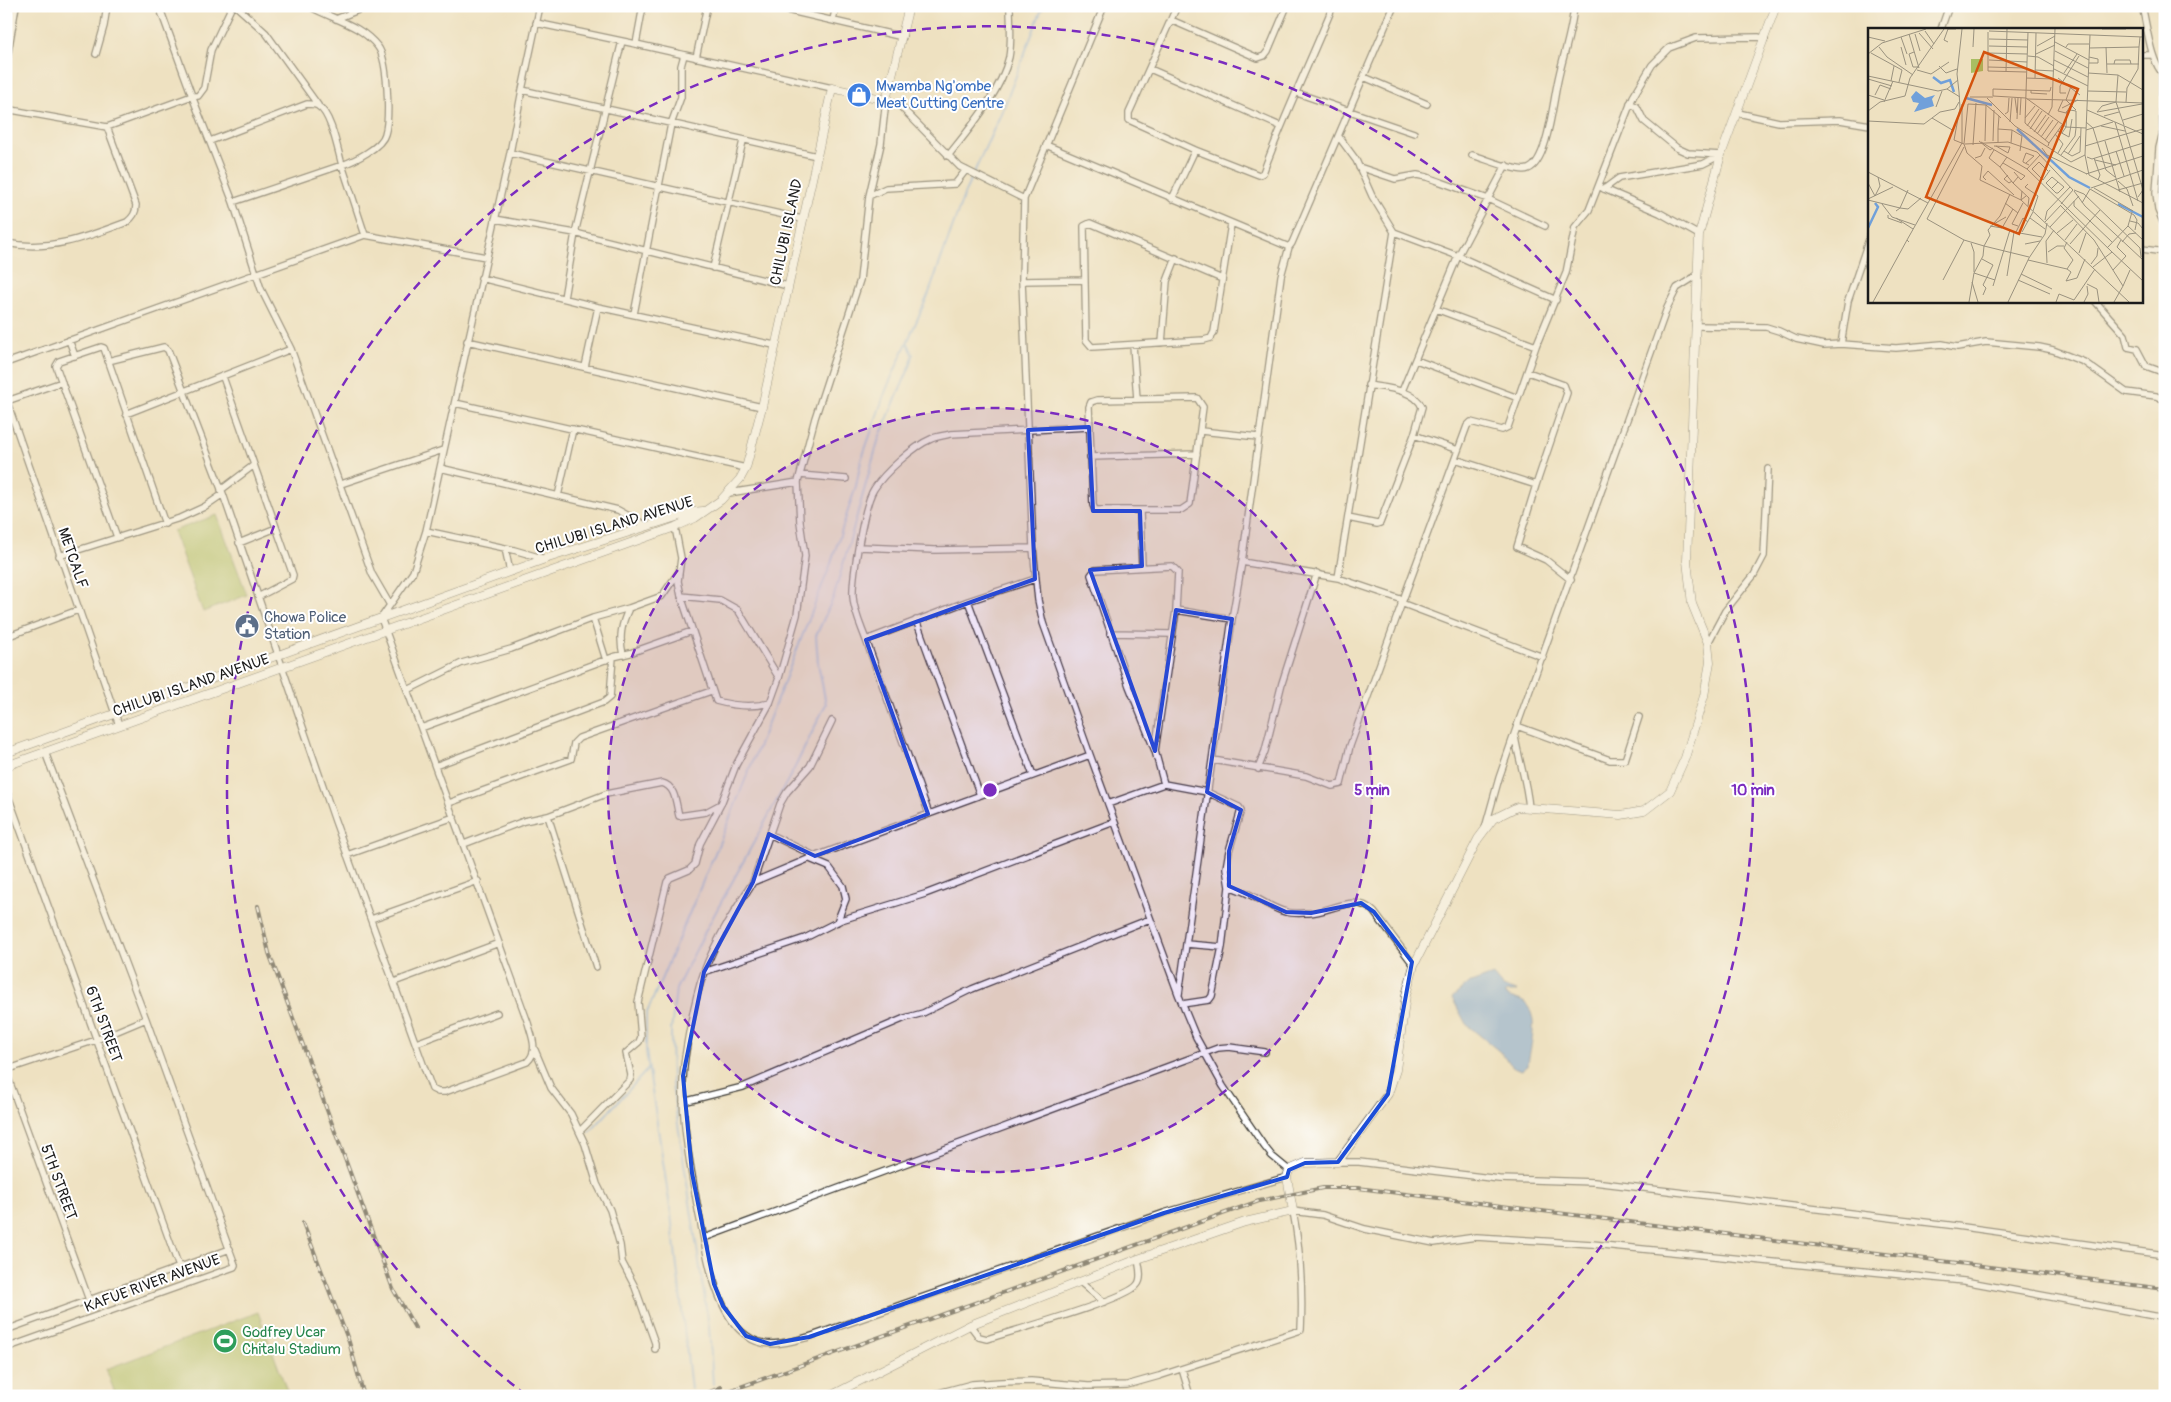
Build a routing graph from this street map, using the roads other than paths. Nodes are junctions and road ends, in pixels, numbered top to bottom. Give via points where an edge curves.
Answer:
1 (16, 6) edge
2 (107, 6) edge
3 (159, 6) edge
4 (234, 6) edge
5 (309, 6) edge
6 (368, 6) edge
7 (540, 6) edge
8 (643, 6) edge
9 (707, 6) edge
10 (769, 6) edge
11 (836, 6) edge
12 (909, 6) edge
13 (1010, 6) edge
14 (1104, 6) edge
15 (1177, 6) edge
16 (1287, 6) edge
17 (1333, 6) edge
18 (1394, 6) edge
19 (1574, 6) edge
20 (1776, 6) edge
21 (1949, 6) edge
22 (2142, 6) edge
23 (316, 8) edge
24 (336, 19) junction
25 (833, 20) junction
26 (1171, 20) junction
27 (536, 23) junction
28 (1941, 28) edge
29 (903, 37) junction
30 (1765, 39) junction
31 (622, 41) junction
32 (636, 44) junction
33 (96, 54) dead end
34 (684, 55) junction
35 (2153, 55) junction
36 (2144, 56) edge
37 (696, 58) junction
38 (6, 64) edge
39 (1150, 69) junction
40 (2164, 75) edge
41 (1364, 77) junction
42 (832, 88) junction
43 (522, 90) junction
44 (1297, 93) junction
45 (192, 96) junction
46 (886, 100) junction
47 (1630, 103) junction
48 (1428, 104) dead end
49 (318, 106) junction
50 (6, 109) edge
51 (606, 110) junction
52 (1349, 111) junction
53 (1738, 113) junction
54 (671, 124) junction
55 (1868, 125) edge
56 (1280, 126) junction
57 (107, 127) junction
58 (1414, 133) dead end
59 (1339, 137) junction
60 (2163, 140) edge
61 (210, 141) junction
62 (743, 141) junction
63 (1046, 145) junction
64 (1195, 150) junction
65 (510, 153) junction
66 (1472, 155) dead end
67 (1721, 155) junction
68 (817, 156) junction
69 (948, 156) junction
70 (342, 164) junction
71 (1506, 165) junction
72 (1359, 167) junction
73 (968, 171) junction
74 (590, 172) junction
75 (1598, 186) junction
76 (659, 188) junction
77 (1604, 189) junction
78 (869, 196) junction
79 (1024, 199) junction
80 (1172, 199) junction
81 (1488, 199) junction
82 (232, 202) junction
83 (729, 204) junction
84 (495, 219) junction
85 (802, 220) junction
86 (1231, 224) junction
87 (1545, 226) dead end
88 (2165, 227) edge
89 (1394, 232) junction
90 (575, 233) junction
91 (365, 235) junction
92 (1698, 235) junction
93 (1868, 242) edge
94 (6, 243) edge
95 (1289, 247) junction
96 (2144, 249) edge
97 (2165, 252) edge
98 (647, 253) junction
99 (1458, 256) junction
100 (486, 257) junction
101 (1176, 258) junction
102 (713, 268) junction
103 (257, 273) junction
104 (1696, 276) junction
105 (481, 278) junction
106 (1222, 279) junction
107 (1084, 280) junction
108 (1022, 281) junction
109 (788, 286) junction
110 (564, 298) junction
111 (1556, 300) junction
112 (2096, 302) edge
113 (598, 307) junction
114 (1436, 309) junction
115 (634, 314) junction
116 (1695, 326) junction
117 (69, 340) junction
118 (467, 341) junction
119 (1162, 343) junction
120 (1841, 344) junction
121 (774, 345) junction
122 (1133, 345) junction
123 (1536, 346) junction
124 (291, 349) junction
125 (75, 356) junction
126 (1416, 360) junction
127 (108, 361) junction
128 (6, 363) edge
129 (585, 367) junction
130 (1528, 372) junction
131 (2165, 374) edge
132 (223, 377) junction
133 (62, 382) junction
134 (1368, 385) junction
135 (1402, 391) junction
136 (184, 392) junction
137 (1518, 398) junction
138 (1137, 399) junction
139 (7, 400) edge
140 (2165, 400) edge
141 (455, 403) junction
142 (762, 407) junction
143 (126, 414) junction
144 (1089, 427) junction
145 (573, 429) junction
146 (1028, 430) junction
147 (1201, 431) junction
148 (1414, 436) junction
149 (1258, 437) junction
150 (443, 450) junction
151 (1458, 450) junction
152 (1196, 454) junction
153 (1090, 457) junction
154 (1455, 459) junction
155 (254, 465) junction
156 (440, 468) junction
157 (746, 468) junction
158 (1768, 469) dead end
159 (800, 475) junction
160 (846, 479) dead end
161 (798, 482) junction
162 (341, 484) junction
163 (1536, 485) junction
164 (222, 492) junction
165 (729, 493) junction
166 (558, 496) junction
167 (704, 511) junction
168 (1140, 511) junction
169 (1348, 518) junction
170 (165, 524) junction
171 (647, 526) junction
172 (675, 527) junction
173 (276, 528) junction
174 (426, 531) junction
175 (117, 537) junction
176 (239, 543) junction
177 (859, 547) junction
178 (504, 548) junction
179 (1033, 548) junction
180 (59, 556) junction
181 (545, 560) junction
182 (1242, 562) junction
183 (1142, 566) junction
184 (679, 570) junction
185 (510, 572) junction
186 (1317, 573) junction
187 (1338, 578) junction
188 (1035, 579) junction
189 (1571, 580) junction
190 (681, 596) junction
191 (258, 597) junction
192 (968, 601) junction
193 (1402, 602) junction
194 (390, 605) junction
195 (629, 608) junction
196 (78, 610) junction
197 (1176, 610) junction
198 (381, 618) junction
199 (593, 618) junction
200 (1232, 619) junction
201 (916, 620) junction
202 (385, 630) junction
203 (692, 631) junction
204 (1110, 633) junction
205 (1171, 634) junction
206 (6, 637) edge
207 (866, 640) junction
208 (1708, 643) junction
209 (278, 655) junction
210 (623, 656) junction
211 (613, 657) junction
212 (1543, 657) junction
213 (606, 660) junction
214 (282, 668) junction
215 (779, 678) junction
216 (408, 690) junction
217 (711, 691) junction
218 (770, 703) junction
219 (115, 713) junction
220 (1639, 717) dead end
221 (832, 721) dead end
222 (119, 725) junction
223 (1517, 726) junction
224 (421, 728) junction
225 (1515, 735) junction
226 (1155, 751) junction
227 (45, 752) junction
228 (6, 753) edge
229 (1090, 755) junction
230 (1213, 760) junction
231 (6, 766) edge
232 (435, 766) junction
233 (1258, 769) junction
234 (1033, 775) junction
235 (1164, 784) junction
236 (6, 790) edge
237 (1207, 792) junction
238 (980, 795) junction
239 (449, 804) junction
240 (722, 804) junction
241 (1108, 804) junction
242 (1529, 808) junction
243 (929, 814) junction
244 (548, 816) junction
245 (454, 817) junction
246 (1114, 822) junction
247 (1485, 828) junction
248 (769, 834) junction
249 (464, 844) junction
250 (347, 855) junction
251 (815, 856) junction
252 (808, 859) junction
253 (478, 881) junction
254 (753, 882) junction
255 (1229, 887) junction
256 (371, 919) junction
257 (1150, 919) junction
258 (837, 922) junction
259 (499, 943) junction
260 (1186, 944) junction
261 (1222, 947) junction
262 (1414, 965) junction
263 (596, 967) dead end
264 (704, 972) junction
265 (394, 982) junction
266 (1179, 996) junction
267 (1182, 1004) junction
268 (498, 1013) dead end
269 (146, 1020) junction
270 (96, 1040) junction
271 (416, 1043) junction
272 (534, 1048) junction
273 (1265, 1052) dead end
274 (1204, 1054) junction
275 (6, 1071) edge
276 (683, 1102) junction
277 (580, 1131) junction
278 (1338, 1162) junction
279 (1288, 1174) junction
280 (1293, 1211) junction
281 (704, 1238) junction
282 (230, 1249) junction
283 (2165, 1256) edge
284 (1138, 1259) junction
285 (179, 1267) junction
286 (1080, 1282) junction
287 (89, 1300) junction
288 (1104, 1302) junction
289 (2165, 1318) edge
290 (970, 1325) junction
291 (6, 1330) edge
292 (6, 1348) edge
293 (655, 1349) dead end
294 (1182, 1369) junction
295 (830, 1396) edge
296 (927, 1396) edge
297 (1190, 1396) edge

1 - 38 street
2 - 33 street
3 - 45 street
4 - 45 street via 211,50 204,88 198,96
4 - 49 street via 266,33
5 - 23 street
6 - 24 street
7 - 27 street
8 - 32 street
9 - 37 street
10 - 25 street
11 - 25 street
12 - 29 street
13 - 69 street via 1009,56 1005,69 992,95
14 - 63 street
15 - 26 street
16 - 26 street via 1268,51 1258,58
17 - 44 street
18 - 41 street
19 - 71 street via 1573,24 1549,130 1539,157 1526,170
20 - 30 street
21 - 28 street
22 - 35 street
23 - 24 street
24 - 70 street via 358,27 379,48 389,105 385,136 353,162
25 - 29 street
26 - 39 street
27 - 31 street
27 - 43 street
29 - 46 street
30 - 47 street via 1696,38 1678,44 1652,65
30 - 53 street
31 - 32 street
31 - 51 street
32 - 34 street
34 - 37 street
34 - 54 street via 681,97
35 - 36 street
35 - 40 street
37 - 42 street
39 - 56 street
39 - 64 street via 1129,113 1129,120
40 - 60 street
41 - 48 street
41 - 52 street
42 - 46 street
42 - 68 street, CHILUBI ISLAND
43 - 51 street
43 - 65 street
44 - 52 street
44 - 56 street
45 - 57 street
45 - 61 street
46 - 69 street via 901,107
46 - 78 street via 880,151
47 - 67 street via 1644,121 1677,148 1688,153
47 - 75 street
49 - 61 street via 307,104
49 - 70 street via 328,120
50 - 57 street
51 - 54 street
51 - 74 street
52 - 58 street
52 - 59 street
53 - 55 street via 1779,122 1840,120
53 - 67 street
54 - 62 street
54 - 76 street
56 - 64 street via 1263,173 1259,175
57 - 94 street via 136,205 132,218 78,240 51,246
59 - 72 street
59 - 95 street
60 - 88 street via 2159,148 2156,193
61 - 82 street
62 - 68 street
62 - 83 street
63 - 79 street
63 - 80 street
64 - 80 street
65 - 74 street
65 - 84 street
66 - 71 street
67 - 77 street via 1703,164 1619,178
67 - 92 street
68 - 85 street, CHILUBI ISLAND
69 - 73 street
70 - 82 street
70 - 91 street
71 - 81 street
72 - 81 street via 1395,179 1418,175 1427,177
72 - 89 street
73 - 78 street via 955,184 886,188
73 - 79 street
74 - 76 street
74 - 90 street
75 - 77 street
75 - 111 street via 1589,210 1572,234 1566,272
76 - 83 street
76 - 98 street
77 - 92 street via 1660,213
78 - 159 street via 860,280
79 - 108 street
80 - 86 street
81 - 87 street
81 - 99 street
82 - 103 street
83 - 85 street
83 - 102 street
84 - 90 street
84 - 100 street
85 - 109 street, CHILUBI ISLAND
86 - 95 street
86 - 106 street
89 - 99 street
89 - 134 street
90 - 98 street
90 - 110 street
91 - 100 street
91 - 103 street
92 - 104 street
93 - 120 street via 1848,301
95 - 149 street via 1281,276
96 - 97 street
98 - 102 street
98 - 115 street
99 - 111 street
99 - 114 street
100 - 105 street
101 - 106 street
101 - 107 street via 1090,223 1084,226
101 - 119 street via 1167,281
102 - 109 street
103 - 117 street
103 - 124 street via 261,289
104 - 116 street
104 - 189 street via 1677,288 1667,308
105 - 110 street
105 - 118 street
106 - 119 street via 1211,338
107 - 108 street
107 - 122 street via 1088,344 1092,347
108 - 146 street
109 - 121 street, CHILUBI ISLAND
110 - 113 street
111 - 123 street
112 - 131 street via 2125,335 2128,347 2137,349 2146,366
113 - 115 street
113 - 129 street
114 - 123 street
114 - 126 street
115 - 121 street
116 - 120 street via 1766,327 1812,343
116 - 208 street via 1687,561 1692,604
117 - 125 street
117 - 128 street
118 - 129 street
118 - 141 street
119 - 122 street
120 - 140 street via 1896,348 1942,344 1964,347 1986,342 2039,347 2084,362 2126,392
121 - 142 street, CHILUBI ISLAND
122 - 138 street
123 - 130 street
124 - 132 street
124 - 162 street
125 - 127 street via 101,347
125 - 133 street via 56,363
126 - 135 street
126 - 137 street
127 - 136 street via 166,348
127 - 143 street
129 - 142 street
130 - 137 street
130 - 163 street via 1564,385 1567,393
132 - 136 street
132 - 155 street
133 - 139 street
133 - 175 street
134 - 135 street
134 - 169 street
135 - 148 street via 1418,400 1422,408
136 - 143 street
136 - 164 street
137 - 151 street via 1506,429 1471,422
138 - 144 street via 1091,402
138 - 147 street via 1197,398 1203,407
139 - 180 street, METCALF
141 - 145 street
141 - 150 street
142 - 157 street, CHILUBI ISLAND
143 - 170 street
144 - 146 street
144 - 153 street
145 - 157 street
145 - 166 street
146 - 177 street via 950,434 932,438 916,448 873,490
146 - 179 street
147 - 149 street
147 - 152 street
148 - 151 street
148 - 169 street via 1380,522
149 - 182 street
150 - 156 street
150 - 162 street
151 - 154 street
152 - 153 street
152 - 168 street via 1190,504 1181,510
153 - 168 street via 1092,505 1095,510
154 - 163 street
154 - 193 street
155 - 164 street
155 - 173 street
156 - 166 street
156 - 174 street
157 - 165 street, CHILUBI ISLAND
158 - 208 street via 1764,556 1754,575 1725,611
159 - 160 street
159 - 161 street
161 - 165 street
161 - 215 street via 805,556 802,592
162 - 194 street via 372,574
163 - 189 street via 1517,547 1546,560
164 - 170 street via 192,513
164 - 176 street
165 - 167 street, CHILUBI ISLAND
166 - 171 street via 618,510
167 - 171 street, CHILUBI ISLAND AVENUE
167 - 172 street, CHILUBI ISLAND AVENUE
168 - 183 street
169 - 187 street
170 - 175 street
171 - 181 street, CHILUBI ISLAND AVENUE
172 - 184 street via 681,558
172 - 202 street, CHILUBI ISLAND AVENUE
173 - 176 street
173 - 191 street via 293,577
174 - 178 street
174 - 194 street via 413,572
175 - 180 street
176 - 191 street
177 - 179 street via 935,550
177 - 207 street via 853,598
178 - 181 street
178 - 185 street
179 - 188 street
180 - 196 street, METCALF
181 - 185 street, CHILUBI ISLAND AVENUE
182 - 186 street
182 - 200 street
183 - 197 street via 1172,566 1176,569
183 - 204 street via 1092,571
184 - 190 street
184 - 195 street via 662,596
185 - 198 street, CHILUBI ISLAND AVENUE
186 - 187 street
186 - 233 street
187 - 193 street
188 - 192 street
188 - 229 street via 1043,623
189 - 212 street
190 - 203 street
190 - 215 street via 720,600 738,610
191 - 209 street
192 - 201 street
192 - 234 street
193 - 212 street
193 - 233 street via 1350,746 1341,784 1332,786 1306,776
194 - 198 street
195 - 199 street
195 - 210 street via 620,633
196 - 206 street
196 - 219 street, METCALF
197 - 200 street
197 - 205 street
198 - 202 street
198 - 209 street, CHILUBI ISLAND AVENUE
199 - 213 street
199 - 216 street via 511,649 462,663
200 - 230 street
201 - 207 street
201 - 238 street
202 - 214 street, CHILUBI ISLAND AVENUE
202 - 216 street
203 - 210 street
203 - 217 street
204 - 205 street
204 - 226 street
205 - 226 street
207 - 243 street
208 - 242 street via 1710,662 1704,696 1680,772 1670,790 1644,811 1621,815
209 - 214 street
209 - 219 street, CHILUBI ISLAND AVENUE
210 - 211 street
211 - 213 street
211 - 232 street via 610,697 604,702
212 - 223 street
213 - 224 street
214 - 222 street, CHILUBI ISLAND AVENUE
214 - 250 street
215 - 218 street
216 - 224 street
217 - 218 street via 716,701 727,704 756,706
217 - 239 street via 579,738 574,743 571,760
218 - 240 street via 740,757
219 - 222 street, METCALF
219 - 228 street, CHILUBI ISLAND AVENUE
220 - 223 street via 1625,760 1619,761
221 - 248 street via 810,766 784,798
222 - 227 street, CHILUBI ISLAND AVENUE
223 - 225 street
224 - 232 street
225 - 242 street
225 - 247 street
226 - 235 street
227 - 231 street, CHILUBI ISLAND AVENUE
227 - 269 street
229 - 234 street
229 - 241 street
230 - 233 street
230 - 237 street
232 - 239 street
234 - 238 street
235 - 237 street
235 - 241 street
236 - 270 street, 6TH STREET
237 - 255 street via 1241,810 1226,868
237 - 260 street
238 - 243 street
239 - 245 street
240 - 244 street via 706,812 679,816 672,788 662,783 606,794
240 - 277 street via 700,844 693,867 667,882 638,1002 640,1042 626,1053 630,1080
241 - 246 street
242 - 247 street via 1517,808 1492,818
243 - 251 street
244 - 249 street
244 - 263 street
245 - 249 street
245 - 250 street
246 - 257 street
246 - 258 street via 925,894
247 - 262 street
248 - 251 street
248 - 254 street
249 - 253 street
250 - 256 street
251 - 252 street
252 - 254 street
252 - 258 street via 829,867 843,886 846,899
253 - 256 street
253 - 259 street
254 - 264 street
255 - 261 street
255 - 262 street via 1291,913 1311,913 1353,902 1361,903 1374,912
256 - 265 street
257 - 266 street
257 - 276 street via 972,989 923,1013 743,1087
258 - 264 street via 805,938
259 - 265 street
259 - 272 street
260 - 261 street
260 - 266 street
261 - 267 street via 1212,996 1209,1000
262 - 278 street via 1406,995 1396,1070 1388,1094
264 - 276 street via 685,1057
265 - 271 street
266 - 267 street
267 - 274 street
268 - 271 street
269 - 270 street
269 - 282 street
270 - 275 street
270 - 285 street, 6TH STREET
271 - 272 street via 429,1084 438,1092 527,1062 533,1057
272 - 277 street via 551,1088
273 - 274 street via 1229,1046
274 - 279 street via 1264,1146
274 - 281 street
275 - 287 street, 5TH STREET
276 - 281 street
277 - 293 street via 597,1184 610,1210 622,1262 636,1286
278 - 279 street via 1305,1162
278 - 283 street via 1499,1179 1594,1182 1949,1225
279 - 280 street
279 - 281 street via 1164,1213 785,1343 755,1341 736,1325 714,1284
280 - 284 street via 1245,1222
280 - 289 street via 1323,1215 1365,1229 1434,1243 1476,1237 1592,1244 1964,1281
280 - 294 street via 1301,1255 1301,1330
282 - 285 street, KAFUE RIVER AVENUE
282 - 292 street, KAFUE RIVER AVENUE via 234,1267
284 - 286 street
284 - 288 street via 1140,1279 1137,1285 1129,1292
285 - 287 street, KAFUE RIVER AVENUE
286 - 288 street
286 - 290 street
287 - 291 street, KAFUE RIVER AVENUE
288 - 290 street via 987,1339 980,1337
290 - 295 street
294 - 296 street via 1114,1387 1001,1382 972,1384
294 - 297 street

